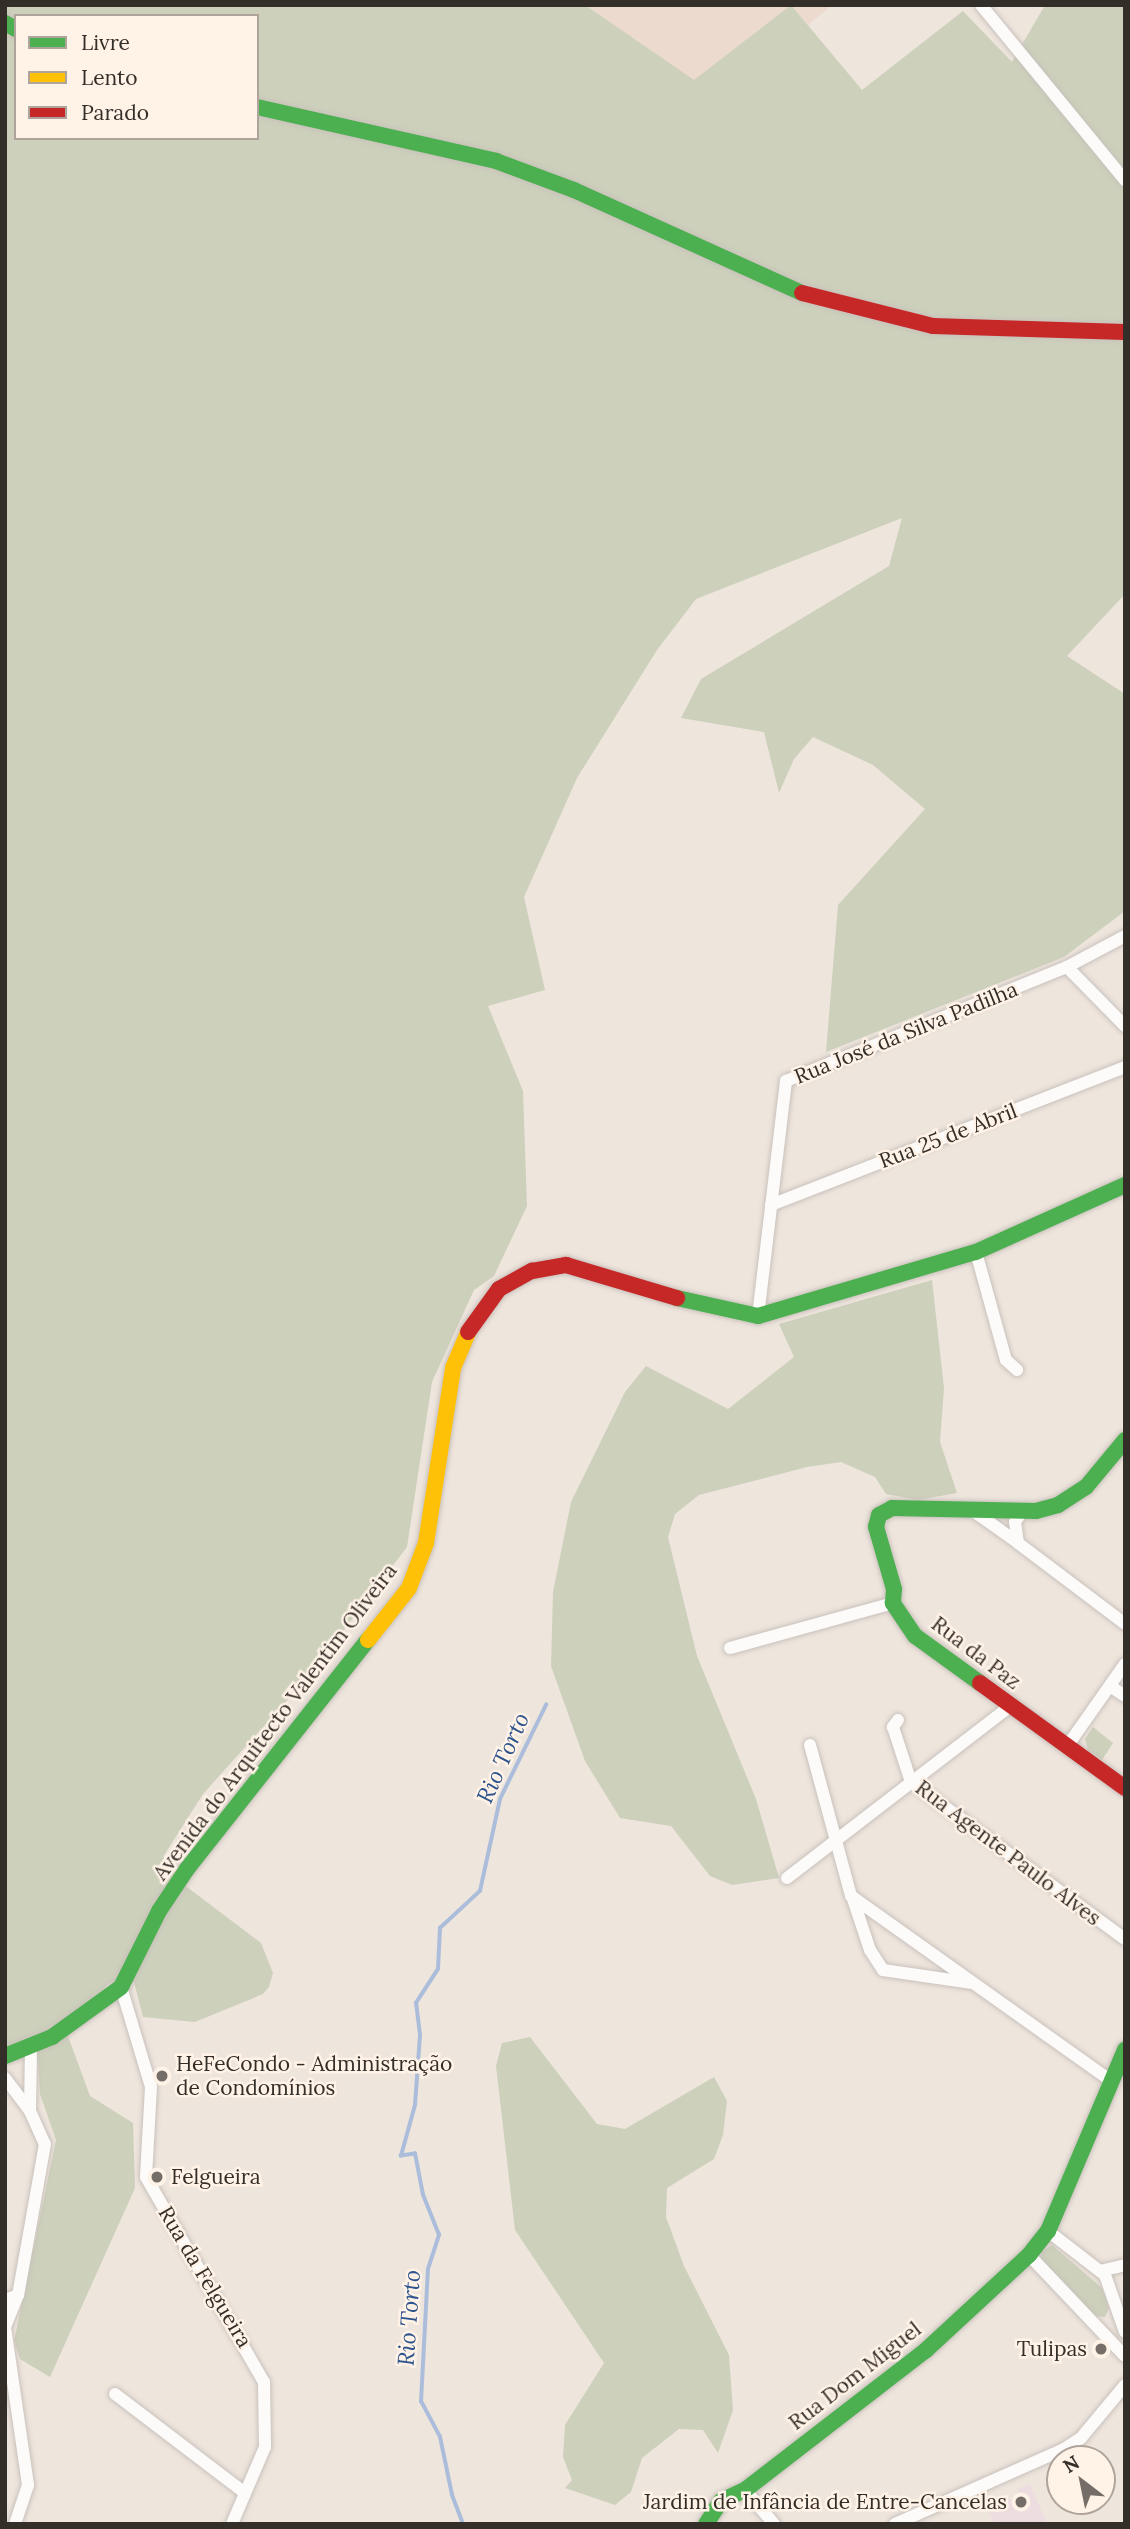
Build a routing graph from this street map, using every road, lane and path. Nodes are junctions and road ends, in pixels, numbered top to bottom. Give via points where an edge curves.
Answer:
1 (981, 5) edge
2 (259, 107) edge
3 (1125, 180) edge
4 (1125, 332) edge
5 (1125, 936) edge
6 (1067, 967) junction
7 (1125, 1026) edge
8 (1125, 1067) edge
9 (1125, 1185) edge
10 (771, 1205) junction
11 (976, 1252) junction
12 (758, 1316) junction
13 (1017, 1370) dead end
14 (1125, 1440) edge
15 (972, 1510) junction
16 (1022, 1511) junction
17 (1018, 1543) junction
18 (893, 1603) junction
19 (1103, 1604) junction
20 (1125, 1610) edge
21 (1125, 1624) edge
22 (730, 1648) dead end
23 (1125, 1664) edge
24 (1111, 1686) junction
25 (1125, 1696) edge
26 (1010, 1706) junction
27 (898, 1720) dead end
28 (810, 1745) dead end
29 (1068, 1745) junction
30 (911, 1782) junction
31 (1125, 1788) edge
32 (836, 1841) junction
33 (787, 1878) dead end
34 (851, 1896) junction
35 (1125, 1939) edge
36 (973, 1983) junction
37 (121, 1987) junction
38 (31, 2047) junction
39 (1125, 2050) edge
40 (5, 2056) edge
41 (1118, 2074) edge
42 (5, 2078) edge
43 (30, 2111) junction
44 (1048, 2231) junction
45 (1029, 2255) junction
46 (1125, 2265) edge
47 (1100, 2271) junction
48 (18, 2295) junction
49 (5, 2300) edge
50 (1120, 2315) junction
51 (5, 2327) edge
52 (1099, 2327) junction
53 (1125, 2332) edge
54 (1125, 2356) edge
55 (1125, 2385) edge
56 (115, 2394) dead end
57 (745, 2490) junction
58 (245, 2493) junction
59 (15, 2524) edge
60 (232, 2524) edge
61 (706, 2524) edge
62 (775, 2524) edge
63 (895, 2524) edge

1 - 3 street
2 - 4 street via 496,161 574,190 787,288 851,308 933,326
5 - 6 street, Rua José da Silva Padilha
6 - 7 street
6 - 10 street, Rua José da Silva Padilha via 786,1081
8 - 10 street, Rua 25 de Abril
9 - 11 street
10 - 12 street, Rua José da Silva Padilha
11 - 12 street
11 - 13 street via 1006,1360
12 - 37 street, Avenida do Arquitecto Valentim Oliveira via 725,1311 566,1265 516,1279 485,1303 453,1368 426,1543 409,1588 187,1869 159,1911
14 - 16 street, Rua da Paz via 1076,1496 1050,1508
15 - 16 street, Rua da Paz
15 - 17 street
15 - 18 street, Rua da Paz via 892,1508 880,1515 876,1527 894,1589
16 - 17 street via 1015,1522
17 - 19 street
18 - 22 street
18 - 26 street, Rua da Paz via 915,1636
19 - 20 street
19 - 21 street
23 - 24 street
24 - 25 street
24 - 29 street
26 - 29 street, Rua da Paz
26 - 30 street
27 - 30 street, Rua Agente Paulo Alves via 893,1727
28 - 32 street
29 - 31 street, Rua da Paz
30 - 32 street
30 - 35 street, Rua Agente Paulo Alves
32 - 33 street
32 - 34 street
34 - 36 street
34 - 36 street via 870,1950 883,1970
36 - 41 street
37 - 38 street, Avenida do Arquitecto Valentim Oliveira via 77,2022
37 - 58 street, Rua da Felgueira via 152,2087 146,2177 264,2382 264,2448
38 - 40 street, Avenida do Arquitecto Valentim Oliveira
38 - 43 street
39 - 41 street
41 - 44 street
42 - 43 street
43 - 48 street via 45,2144
44 - 45 street, Rua Dom Miguel
44 - 47 street
45 - 52 street
45 - 57 street, Rua Dom Miguel via 925,2351
46 - 47 street
47 - 50 street via 1110,2284
48 - 49 street
48 - 51 street
50 - 52 street
50 - 53 street
51 - 59 street via 28,2485
52 - 54 street
55 - 63 street via 1081,2438 1063,2449
56 - 58 street
57 - 61 street, Rua Dom Miguel via 721,2501
57 - 62 street
58 - 60 street, Rua da Felgueira

